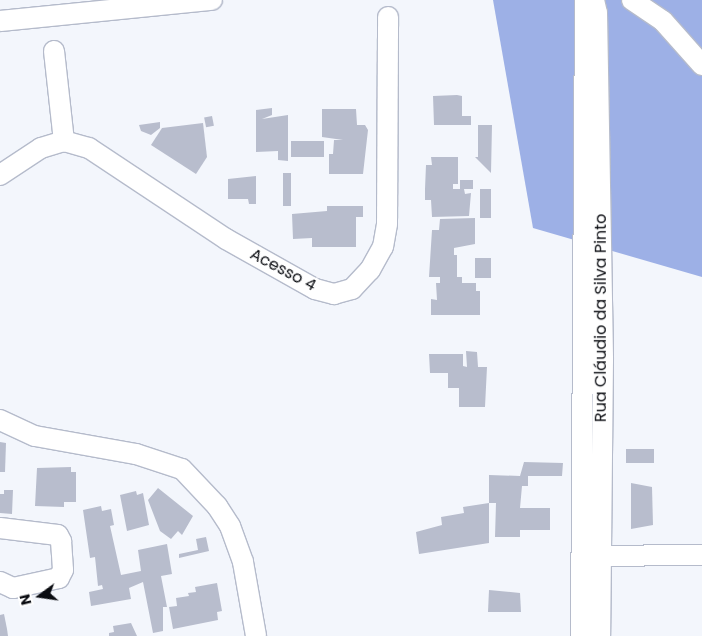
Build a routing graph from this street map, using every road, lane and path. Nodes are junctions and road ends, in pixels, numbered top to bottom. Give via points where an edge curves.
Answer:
1 (212, 0) edge
2 (585, 0) edge
3 (594, 0) edge
4 (632, 0) edge
5 (388, 17) dead end
6 (0, 21) edge
7 (54, 51) dead end
8 (702, 65) edge
9 (64, 141) junction
10 (0, 175) edge
11 (592, 183) junction
12 (0, 420) edge
13 (0, 528) edge
14 (702, 555) edge
15 (591, 556) junction
16 (0, 582) edge
17 (256, 636) edge
18 (581, 636) edge
19 (600, 636) edge

1 - 6 street
2 - 11 street, Rua Cláudio da Silva Pinto
3 - 11 street, Rua Cláudio da Silva Pinto via 597,13
4 - 8 street via 663,21
5 - 9 street, Acesso 4 via 388,224 383,247 370,270 352,289 334,294 315,289 226,239 89,148
7 - 9 street
9 - 10 street via 41,148
11 - 15 street, Rua Cláudio da Silva Pinto
12 - 17 street via 35,436 136,454 182,469 217,506 230,526 243,562
13 - 16 street via 58,535 63,570 59,578 12,588
14 - 15 street
15 - 18 street, Rua Cláudio da Silva Pinto
15 - 19 street, Rua Cláudio da Silva Pinto

